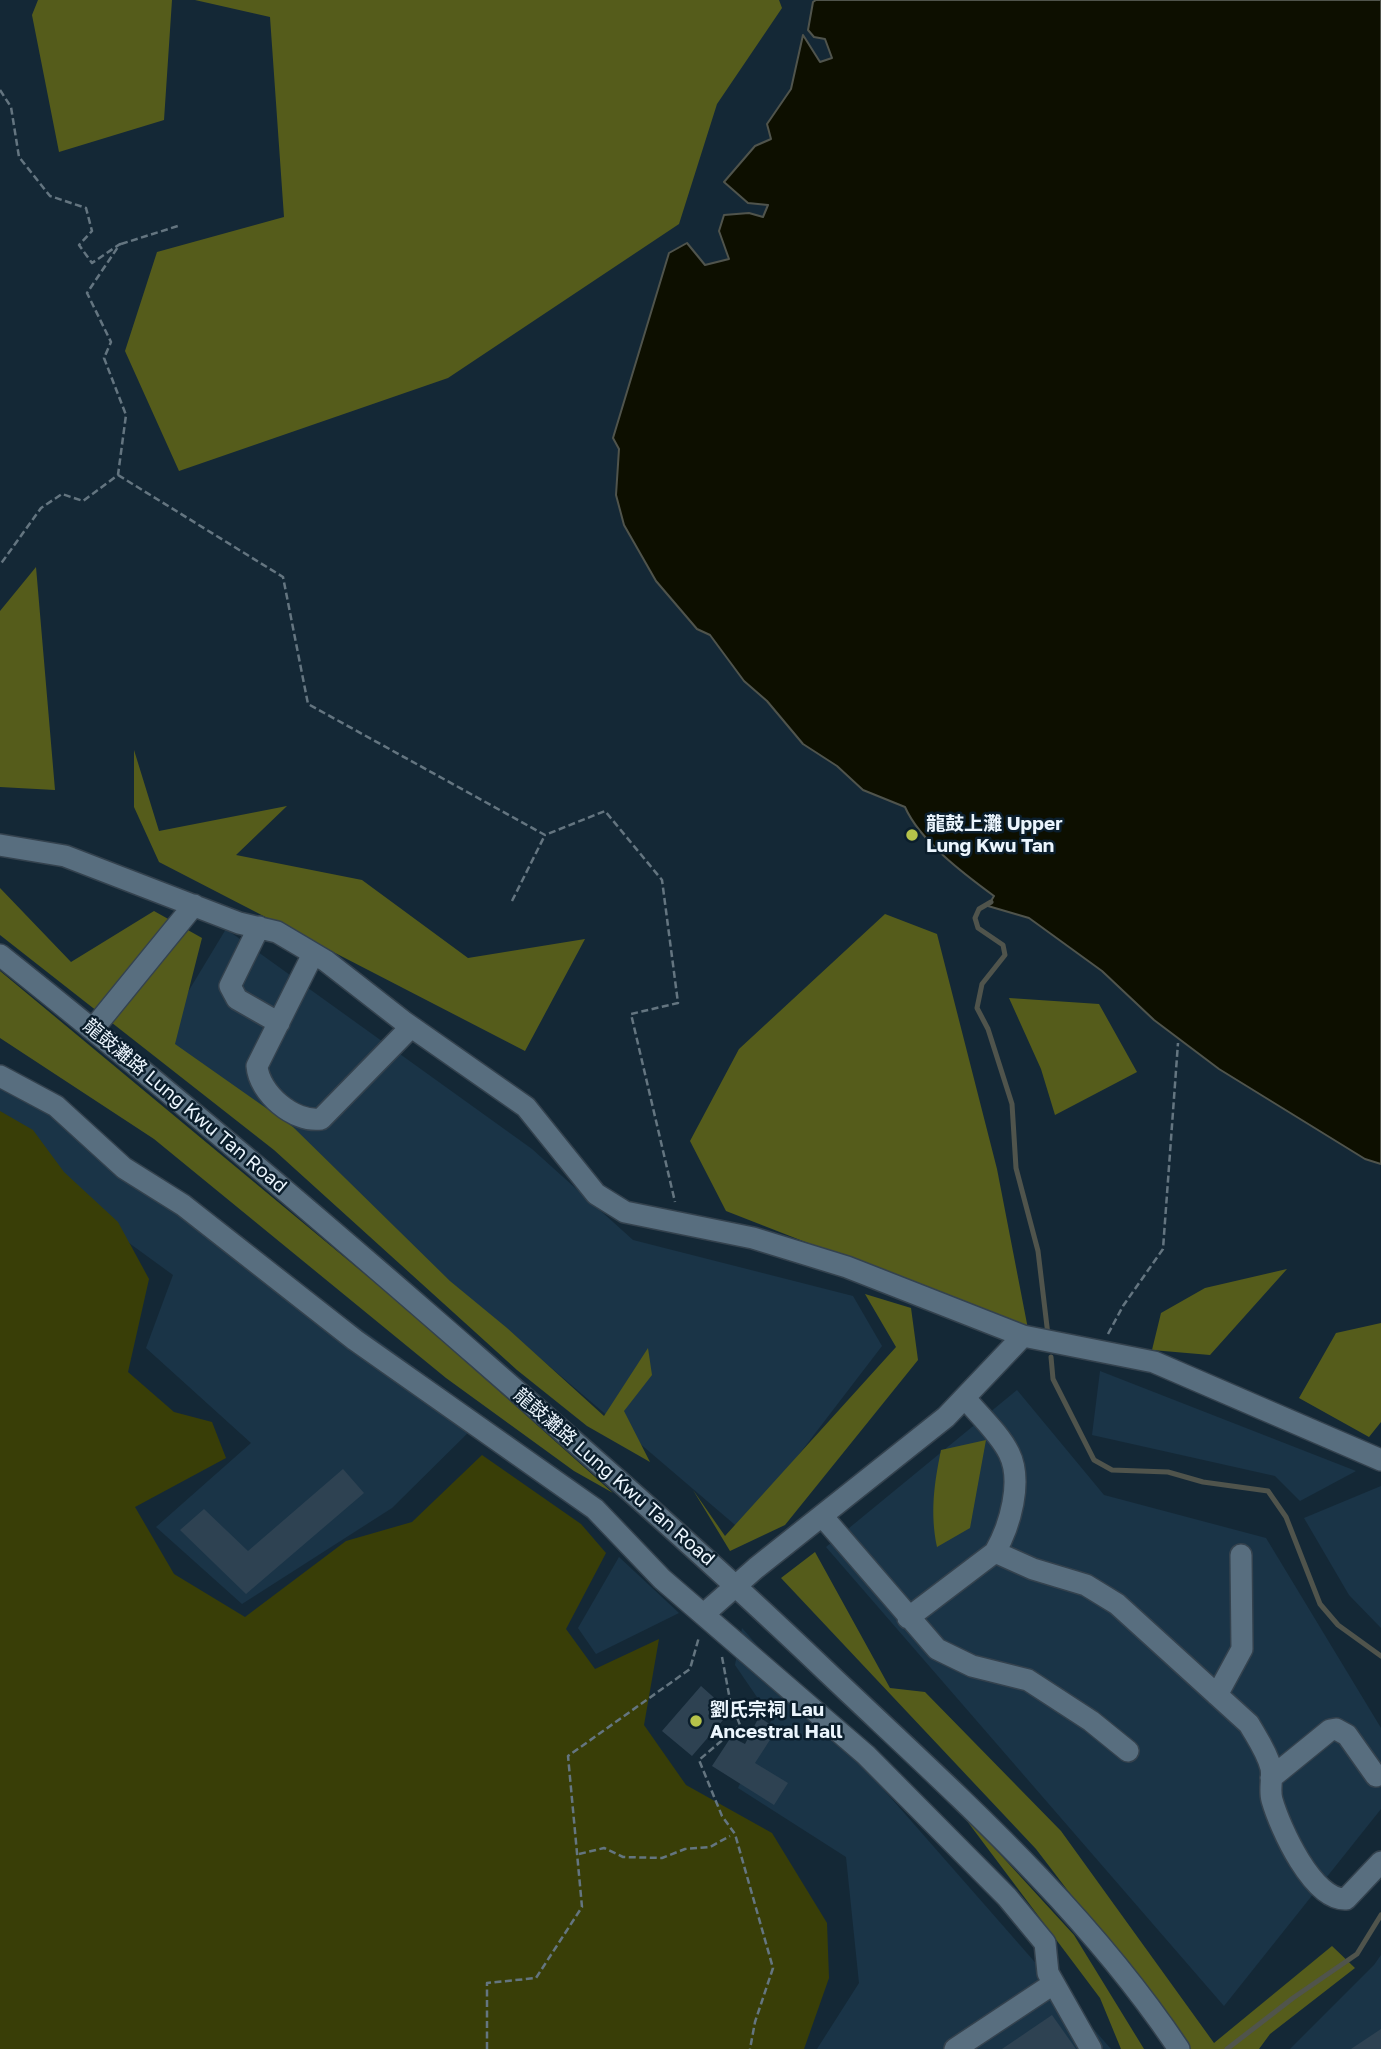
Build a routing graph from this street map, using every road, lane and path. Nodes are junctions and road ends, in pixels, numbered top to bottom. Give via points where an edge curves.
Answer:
1 (0, 90) edge
2 (181, 225) dead end
3 (120, 244) junction
4 (118, 475) junction
5 (0, 565) edge
6 (545, 835) junction
7 (0, 845) edge
8 (512, 901) dead end
9 (194, 905) junction
10 (259, 927) junction
11 (313, 954) junction
12 (0, 955) edge
13 (279, 1023) junction
14 (411, 1027) junction
15 (93, 1029) junction
16 (1178, 1042) dead end
17 (0, 1076) edge
18 (676, 1204) dead end
19 (1023, 1336) junction
20 (1099, 1352) junction
21 (965, 1398) junction
22 (1381, 1460) edge
23 (823, 1517) junction
24 (995, 1552) junction
25 (1241, 1555) dead end
26 (737, 1586) junction
27 (704, 1614) junction
28 (908, 1618) junction
29 (721, 1628) junction
30 (1217, 1695) junction
31 (1128, 1751) dead end
32 (1376, 1776) dead end
33 (1271, 1778) junction
34 (730, 1836) dead end
35 (579, 1854) junction
36 (1381, 1862) edge
37 (1053, 1984) junction
38 (487, 2049) edge
39 (750, 2049) edge
40 (955, 2049) edge
41 (1091, 2049) edge
42 (1179, 2049) edge

1 - 3 path via 11,107 19,156 50,196 86,208 92,231 79,245 92,262
2 - 3 path
3 - 4 path via 87,293 111,342 104,358 126,415
4 - 5 path via 83,501 62,494 41,508
4 - 6 path via 283,577 308,704
6 - 8 path
6 - 18 path via 605,811 662,880 678,1003 631,1014
7 - 9 street via 65,856
9 - 10 street
9 - 15 street
10 - 11 street via 277,932
10 - 13 street via 230,986 237,999
11 - 13 street
11 - 14 street
12 - 15 street, 龍鼓灘路 Lung Kwu Tan Road
13 - 14 street via 257,1066 259,1080 270,1095 312,1120 327,1115
14 - 19 street via 537,1117 608,1204 625,1212 753,1238 848,1267
15 - 26 street, 龍鼓灘路 Lung Kwu Tan Road via 324,1223
16 - 20 path via 1163,1250 1123,1306
17 - 27 street via 57,1106 124,1168 183,1205 355,1340 585,1501 662,1579
19 - 20 street
19 - 21 street
20 - 22 street via 1154,1362
21 - 23 street
21 - 24 street via 1009,1452 1015,1474 1009,1513
23 - 26 street
23 - 28 street
24 - 28 street
24 - 30 street via 1086,1585 1117,1604
25 - 30 street via 1242,1649
26 - 27 street
26 - 42 street, 龍鼓灘路 Lung Kwu Tan Road via 1076,1914 1142,1994
27 - 29 street
27 - 35 path via 690,1669 568,1756
28 - 31 street via 937,1649 972,1666 1028,1680
29 - 37 street via 866,1755 1007,1897 1045,1943 1046,1967
29 - 39 path via 730,1700 740,1725 699,1760 713,1797 735,1833 773,1969
30 - 33 street via 1261,1742
32 - 33 street via 1347,1735 1336,1729
33 - 36 street via 1272,1798 1288,1838 1327,1895 1346,1899
34 - 35 path via 710,1847 685,1849 662,1858 623,1857 604,1848
35 - 38 path via 582,1907 536,1978 487,1983
37 - 40 street
37 - 41 street

